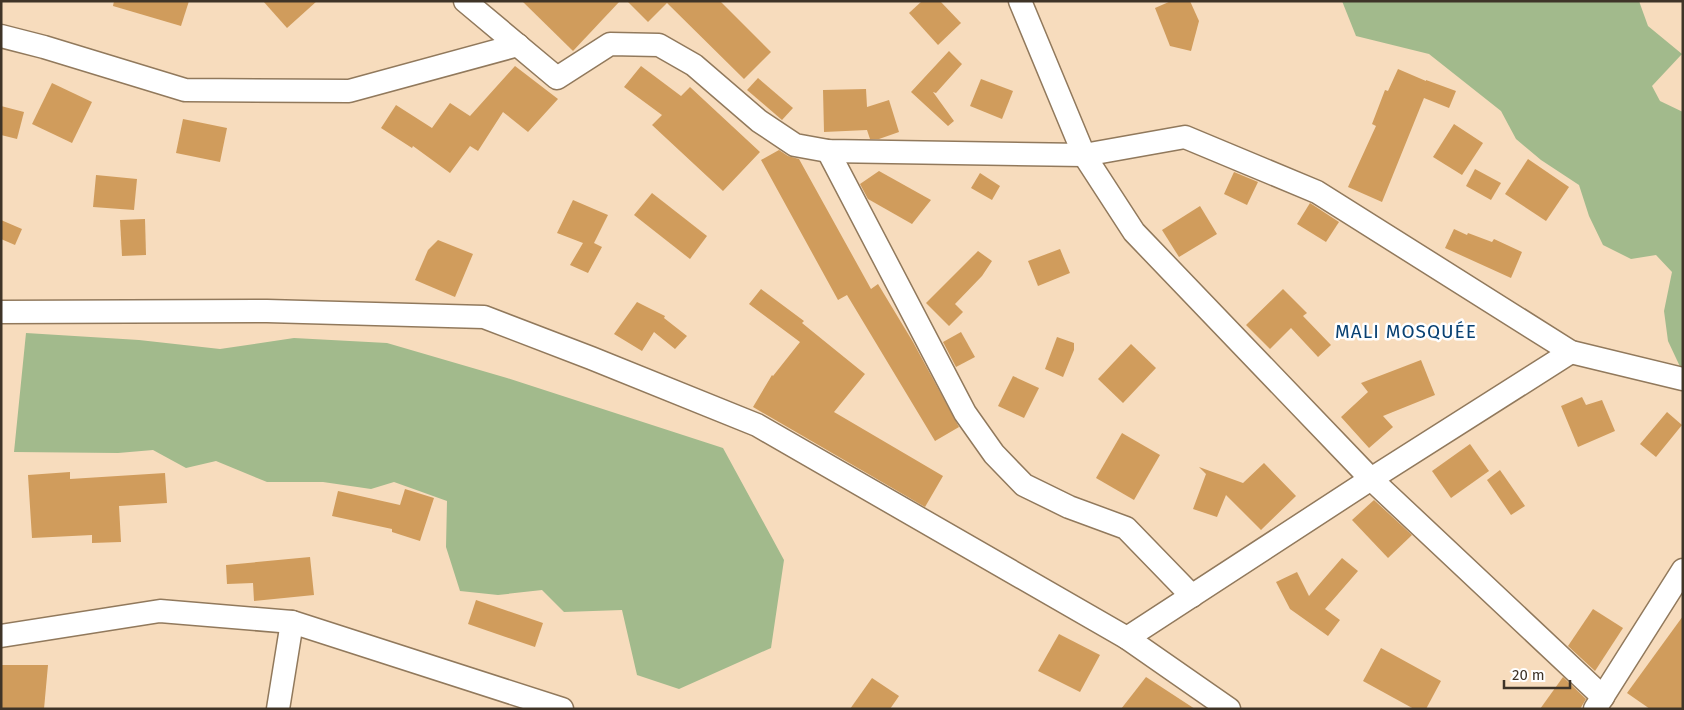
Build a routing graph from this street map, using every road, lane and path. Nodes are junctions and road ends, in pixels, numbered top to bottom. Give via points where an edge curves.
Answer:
1 (465, 1) edge
2 (1020, 1) edge
3 (1, 36) edge
4 (518, 45) junction
5 (828, 152) junction
6 (1084, 155) junction
7 (1, 312) edge
8 (1571, 352) junction
9 (1683, 379) edge
10 (1371, 479) junction
11 (1683, 570) edge
12 (1192, 596) junction
13 (292, 622) junction
14 (1, 636) edge
15 (1127, 638) junction
16 (1599, 703) edge
17 (278, 709) edge
18 (562, 709) edge
19 (1230, 709) edge

1 - 4 street
2 - 6 street
3 - 4 street via 185,90 349,90
4 - 5 street via 557,78 610,44 660,45 694,66 759,121 795,145
5 - 6 street
5 - 12 street via 965,412 994,454 1024,485 1126,528
6 - 8 street via 1184,137 1317,192
6 - 10 street via 1134,232
7 - 15 street via 266,310 484,317 757,426
8 - 9 street
8 - 10 street
10 - 12 street
10 - 16 street
11 - 16 street
12 - 15 street
13 - 14 street via 160,611
13 - 17 street
13 - 18 street
15 - 19 street

